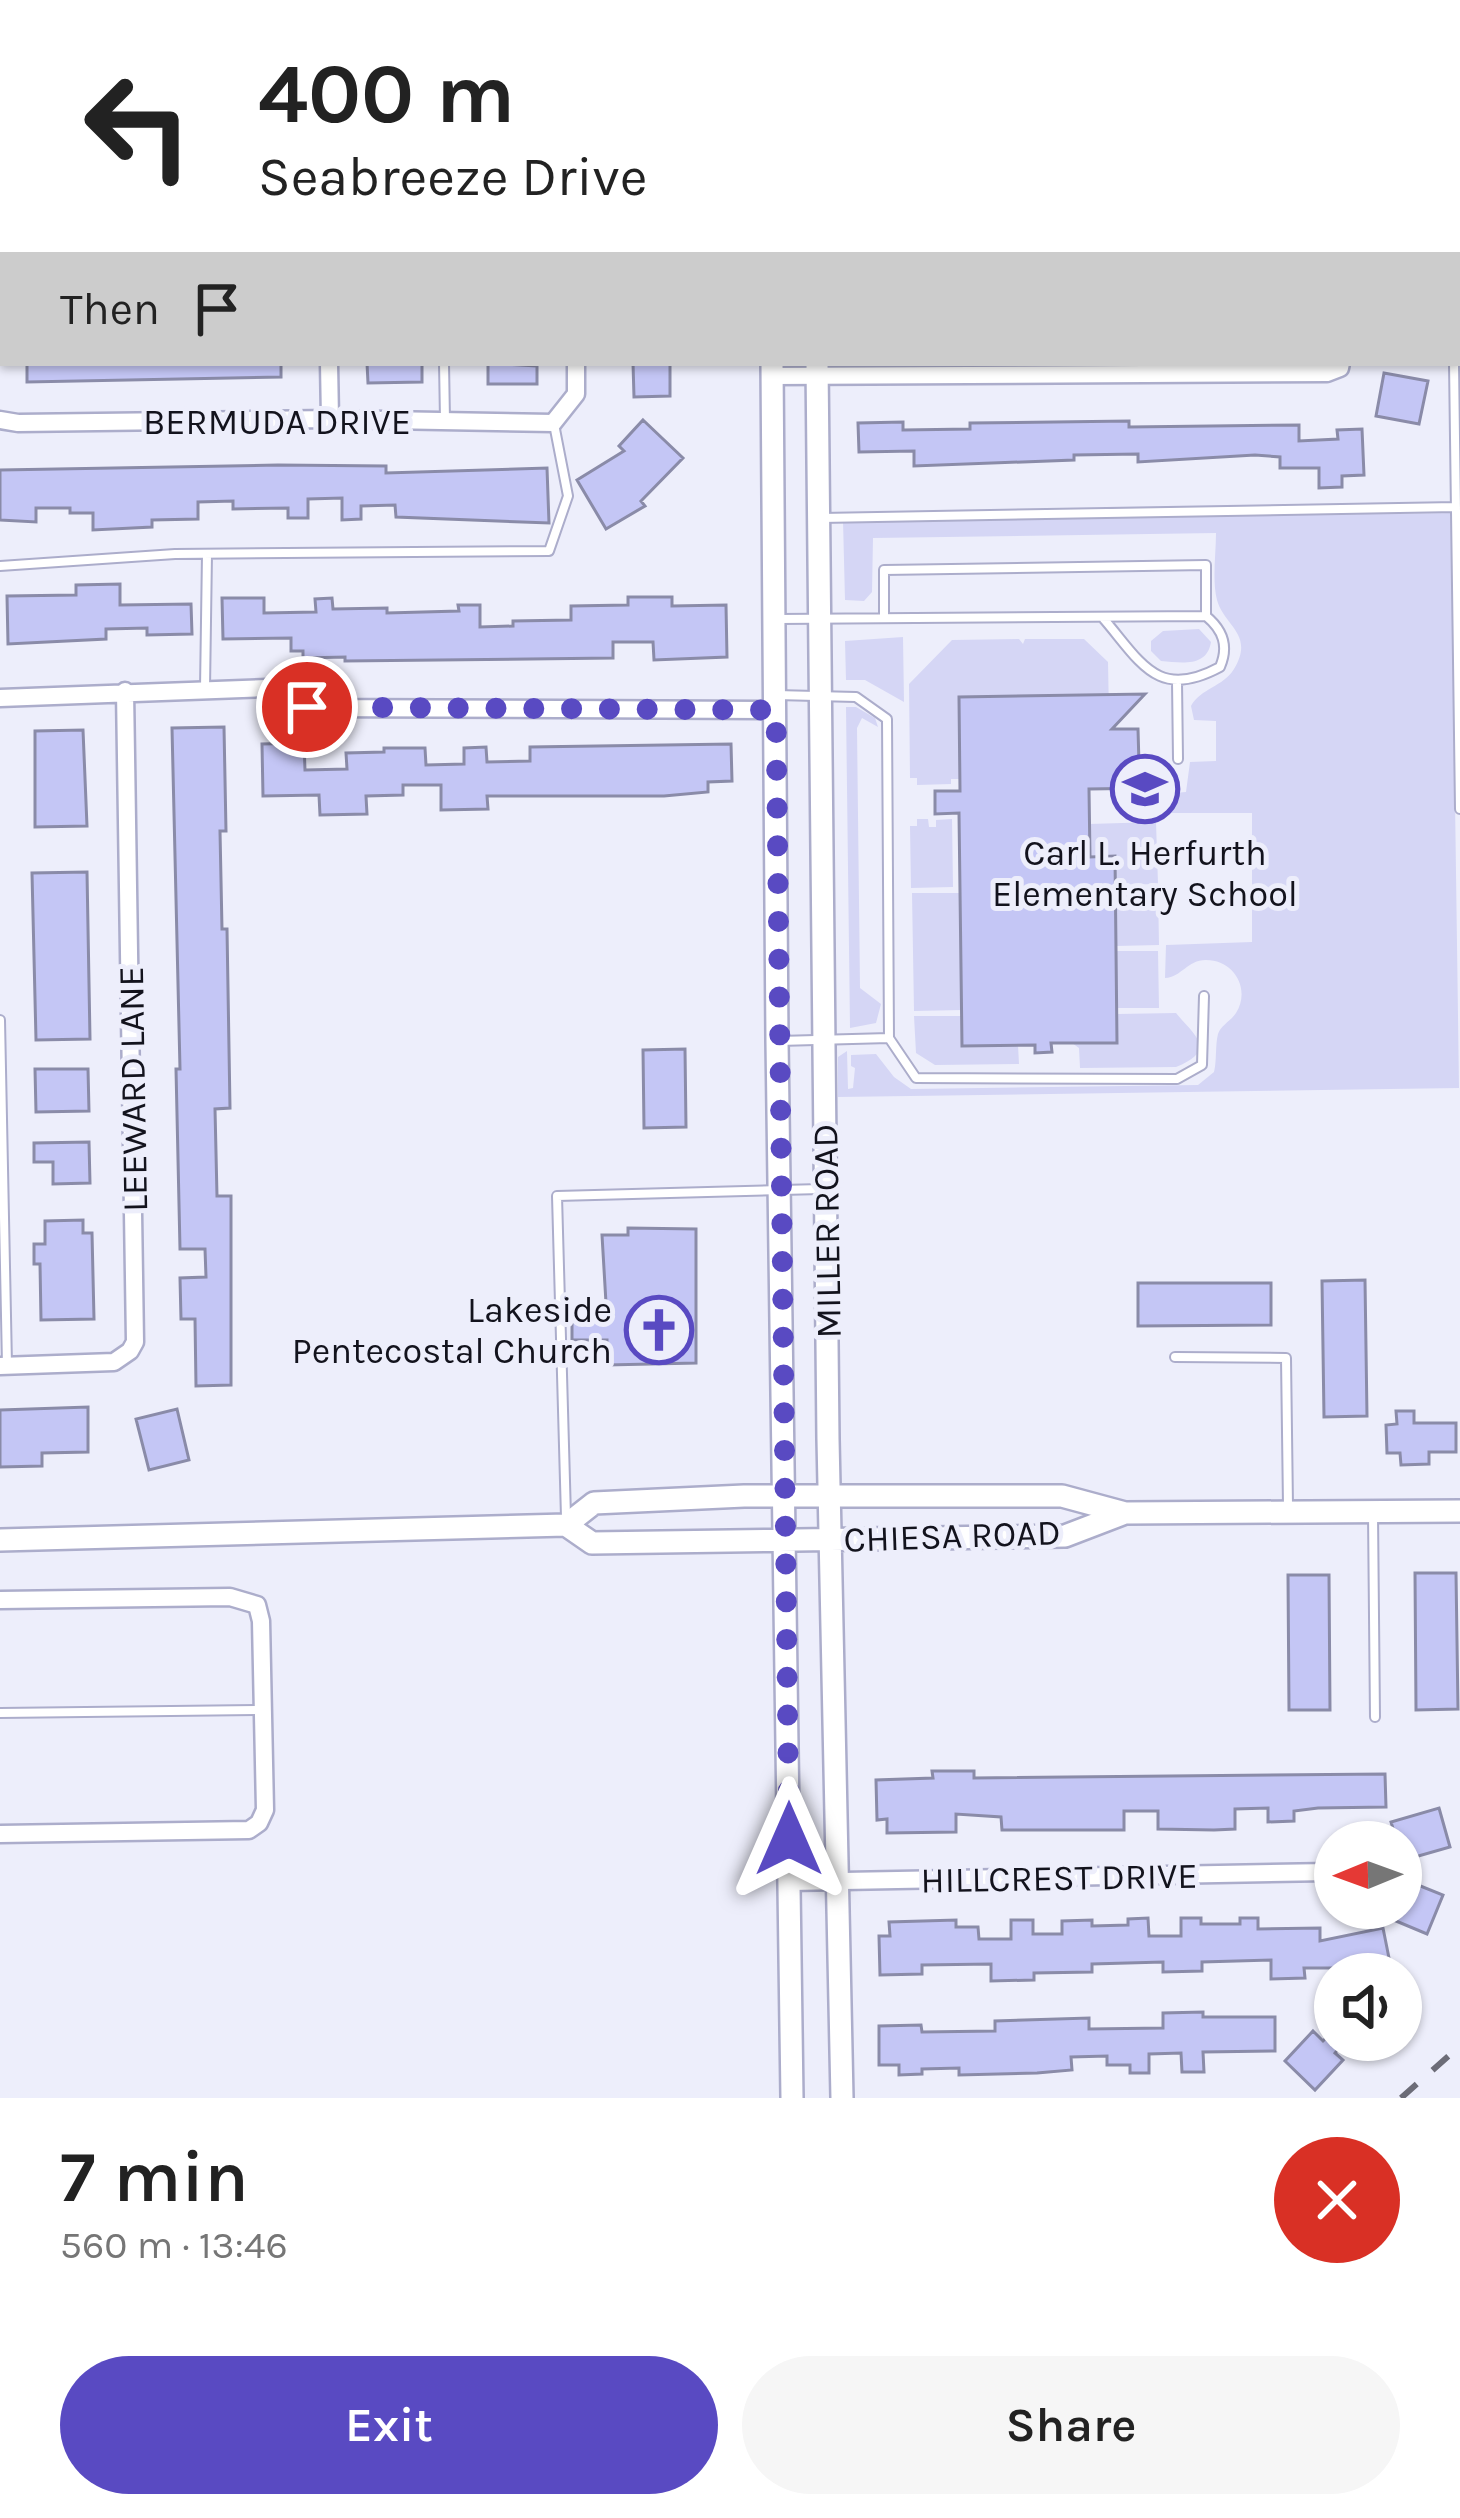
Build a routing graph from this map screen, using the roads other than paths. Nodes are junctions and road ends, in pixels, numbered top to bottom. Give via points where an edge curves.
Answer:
1 (329, 366) edge
2 (444, 366) edge
3 (576, 366) edge
4 (1340, 366) edge
5 (1454, 366) edge
6 (817, 369) edge
7 (772, 370) edge
8 (330, 419) junction
9 (0, 420) edge
10 (446, 421) junction
11 (554, 423) junction
12 (1456, 507) junction
13 (820, 518) junction
14 (207, 554) junction
15 (0, 566) edge
16 (1206, 616) junction
17 (1102, 617) junction
18 (820, 618) junction
19 (884, 618) junction
20 (776, 619) junction
21 (1177, 682) junction
22 (205, 689) junction
23 (125, 691) junction
24 (821, 696) junction
25 (0, 698) edge
26 (776, 703) junction
27 (1178, 759) dead end
28 (1460, 809) edge
29 (1204, 996) dead end
30 (0, 1020) edge
31 (889, 1038) junction
32 (824, 1040) junction
33 (777, 1041) junction
34 (779, 1190) junction
35 (826, 1190) junction
36 (1175, 1358) dead end
37 (3, 1366) edge
38 (831, 1496) junction
39 (785, 1497) junction
40 (1460, 1511) edge
41 (1125, 1513) junction
42 (1373, 1513) junction
43 (1288, 1514) junction
44 (566, 1525) junction
45 (786, 1539) junction
46 (832, 1539) junction
47 (0, 1540) edge
48 (0, 1600) edge
49 (263, 1710) junction
50 (0, 1713) edge
51 (1376, 1717) dead end
52 (0, 1834) edge
53 (1314, 1871) edge
54 (790, 1882) junction
55 (837, 1882) junction
56 (793, 2098) edge
57 (842, 2098) edge

1 - 8 street
2 - 10 lane
3 - 11 street via 576,394
4 - 6 street via 1327,373
5 - 12 lane
6 - 7 street
6 - 13 main road, MILLER ROAD
7 - 20 main road, MILLER ROAD
8 - 9 street, BERMUDA DRIVE
8 - 10 street, BERMUDA DRIVE
10 - 11 street, BERMUDA DRIVE
11 - 14 lane via 568,496 549,551
12 - 13 lane
12 - 28 lane
13 - 18 main road, MILLER ROAD
14 - 15 lane
14 - 22 lane
16 - 17 lane
16 - 19 lane via 1206,565 884,570
16 - 21 lane via 1225,643 1220,667
17 - 19 lane
17 - 21 lane via 1151,674
18 - 19 lane
18 - 20 lane
18 - 24 main road, MILLER ROAD
20 - 26 main road, MILLER ROAD
21 - 27 lane
22 - 23 street
22 - 26 street via 267,688 307,707
23 - 25 street
23 - 37 street, LEEWARD LANE via 137,1332 130,1351 114,1362
24 - 26 lane
24 - 31 lane via 856,697 887,719
24 - 32 main road, MILLER ROAD
26 - 33 main road, MILLER ROAD
29 - 31 lane via 1202,1065 1177,1078 916,1078
30 - 37 lane
31 - 32 lane
32 - 33 lane
32 - 35 main road, MILLER ROAD
33 - 34 main road, MILLER ROAD
34 - 35 lane
34 - 39 main road, MILLER ROAD
34 - 44 lane via 557,1196
35 - 38 main road, MILLER ROAD
36 - 43 lane via 1286,1358
38 - 39 main road, CHIESA ROAD
38 - 41 main road, CHIESA ROAD via 1062,1496
38 - 46 main road, MILLER ROAD
39 - 44 main road, CHIESA ROAD via 594,1503
39 - 45 main road, MILLER ROAD
40 - 42 main road, CHIESA ROAD
41 - 43 main road, CHIESA ROAD
41 - 46 main road, CHIESA ROAD via 1065,1536
42 - 43 main road, CHIESA ROAD
42 - 51 lane
44 - 45 main road, CHIESA ROAD via 592,1543
44 - 47 main road, CHIESA ROAD
45 - 46 main road, CHIESA ROAD
45 - 54 main road, MILLER ROAD
46 - 55 main road, MILLER ROAD
48 - 49 street via 244,1598 262,1621
49 - 50 lane
49 - 52 street via 265,1810 249,1830
53 - 55 street, HILLCREST DRIVE
54 - 55 street, HILLCREST DRIVE
54 - 56 main road, MILLER ROAD
55 - 57 main road, MILLER ROAD

